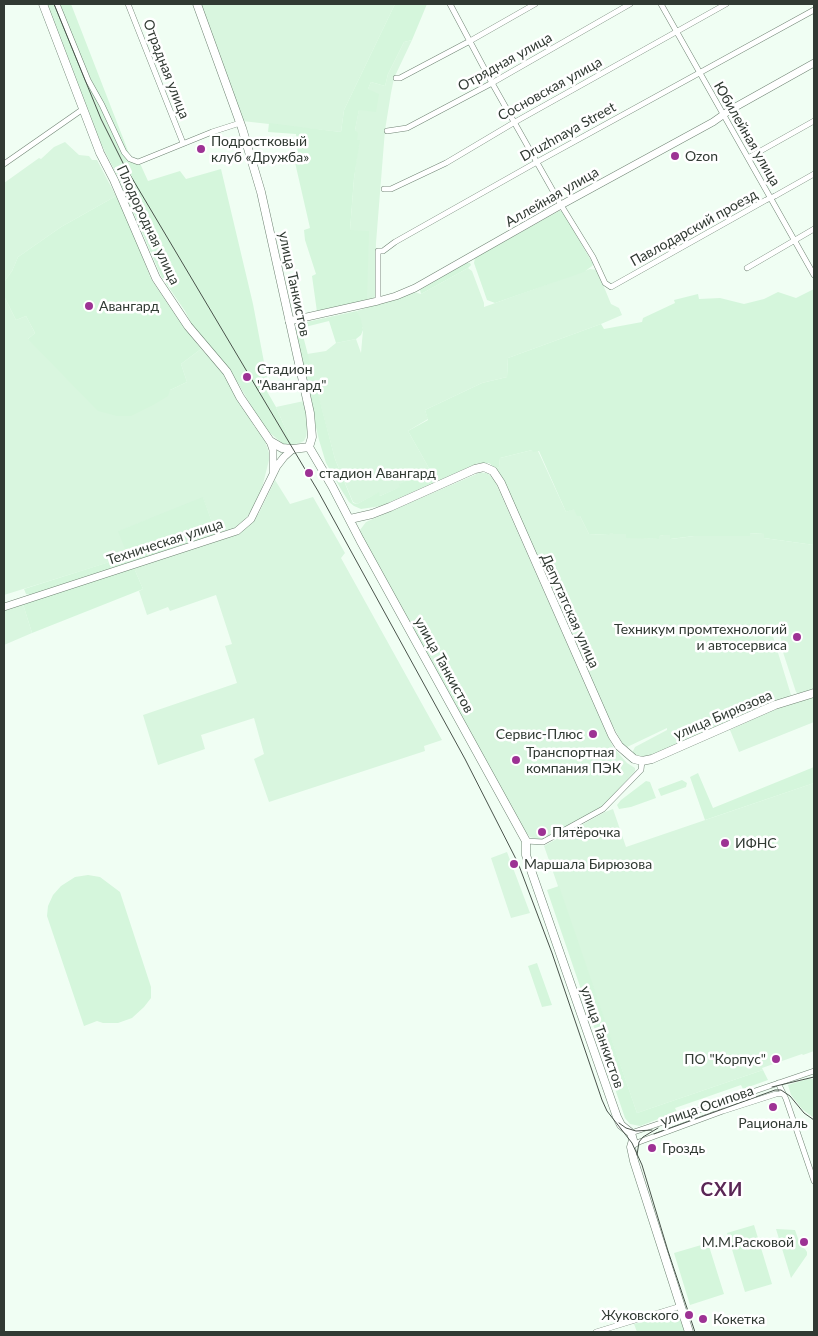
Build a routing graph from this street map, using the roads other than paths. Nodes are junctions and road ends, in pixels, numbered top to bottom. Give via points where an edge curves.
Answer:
1 (43, 4) edge
2 (57, 4) edge
3 (128, 4) edge
4 (197, 4) edge
5 (450, 4) edge
6 (535, 4) edge
7 (630, 4) edge
8 (661, 4) edge
9 (726, 4) edge
10 (814, 10) edge
11 (677, 31) junction
12 (470, 41) junction
13 (814, 63) edge
14 (699, 73) junction
15 (396, 78) dead end
16 (492, 83) junction
17 (83, 109) junction
18 (723, 115) junction
19 (814, 121) edge
20 (515, 122) junction
21 (240, 123) junction
22 (387, 131) dead end
23 (183, 143) junction
24 (748, 158) junction
25 (537, 162) junction
26 (4, 164) edge
27 (814, 174) edge
28 (384, 189) dead end
29 (770, 198) junction
30 (561, 205) junction
31 (814, 230) edge
32 (794, 241) junction
33 (747, 268) dead end
34 (814, 275) edge
35 (378, 302) junction
36 (290, 321) junction
37 (270, 441) junction
38 (310, 447) junction
39 (293, 449) junction
40 (272, 477) junction
41 (350, 519) junction
42 (4, 607) edge
43 (814, 693) edge
44 (642, 761) junction
45 (526, 841) junction
46 (814, 1071) edge
47 (778, 1083) junction
48 (782, 1094) junction
49 (633, 1140) junction
50 (814, 1181) edge
51 (681, 1306) junction
52 (596, 1332) edge
53 (689, 1332) edge

1 - 17 main road, Плодородная улица
2 - 23 street via 88,80 130,159 138,162
3 - 23 street, Отрадная улица
4 - 21 main road, улица Танкистов
5 - 12 street
6 - 12 street
7 - 16 street, Отрядная улица
8 - 11 street, Юбилейная улица
9 - 11 street, Сосновская улица
10 - 14 street, Druzhnaya Street
11 - 14 street, Юбилейная улица
11 - 20 street, Сосновская улица
12 - 15 street
12 - 16 street
13 - 18 street, Аллейная улица
14 - 18 street, Юбилейная улица
14 - 25 street, Druzhnaya Street
16 - 20 street
16 - 22 street, Отрядная улица via 407,128
17 - 26 street
17 - 37 main road, Плодородная улица via 156,278 188,326 227,372
18 - 24 street, Юбилейная улица
18 - 30 street, Аллейная улица
19 - 24 street
20 - 25 street
20 - 28 street, Сосновская улица via 446,163 391,189
21 - 23 street
21 - 36 main road, улица Танкистов via 261,192
24 - 29 street, Юбилейная улица
25 - 30 street
25 - 35 street, Druzhnaya Street via 378,251
27 - 29 street, Павлодарский проезд
29 - 30 street, Павлодарский проезд via 611,287 605,283
29 - 32 street, Юбилейная улица
30 - 35 street, Аллейная улица via 415,288
31 - 32 street
32 - 33 street
32 - 34 street, Юбилейная улица
35 - 36 street, Аллейная улица
36 - 38 main road, улица Танкистов via 310,413
37 - 39 main road via 282,448
37 - 40 street via 274,450
38 - 39 main road
38 - 41 main road, улица Танкистов
39 - 40 street, Техническая улица
40 - 42 street, Техническая улица via 251,519 237,531
41 - 44 main road, Депутатская улица via 390,507 484,467 497,475 616,742 626,754
41 - 45 main road, улица Танкистов
43 - 44 main road, улица Бирюзова via 775,705
44 - 45 street via 641,770 604,810 543,842
45 - 49 main road, улица Танкистов via 526,855 617,1117
46 - 47 street, улица Осипова
47 - 48 street
47 - 49 street, улица Осипова
48 - 49 street, улица Осипова
48 - 50 street
49 - 51 main road, улица Танкистов
51 - 52 street
51 - 53 main road, улица Танкистов

